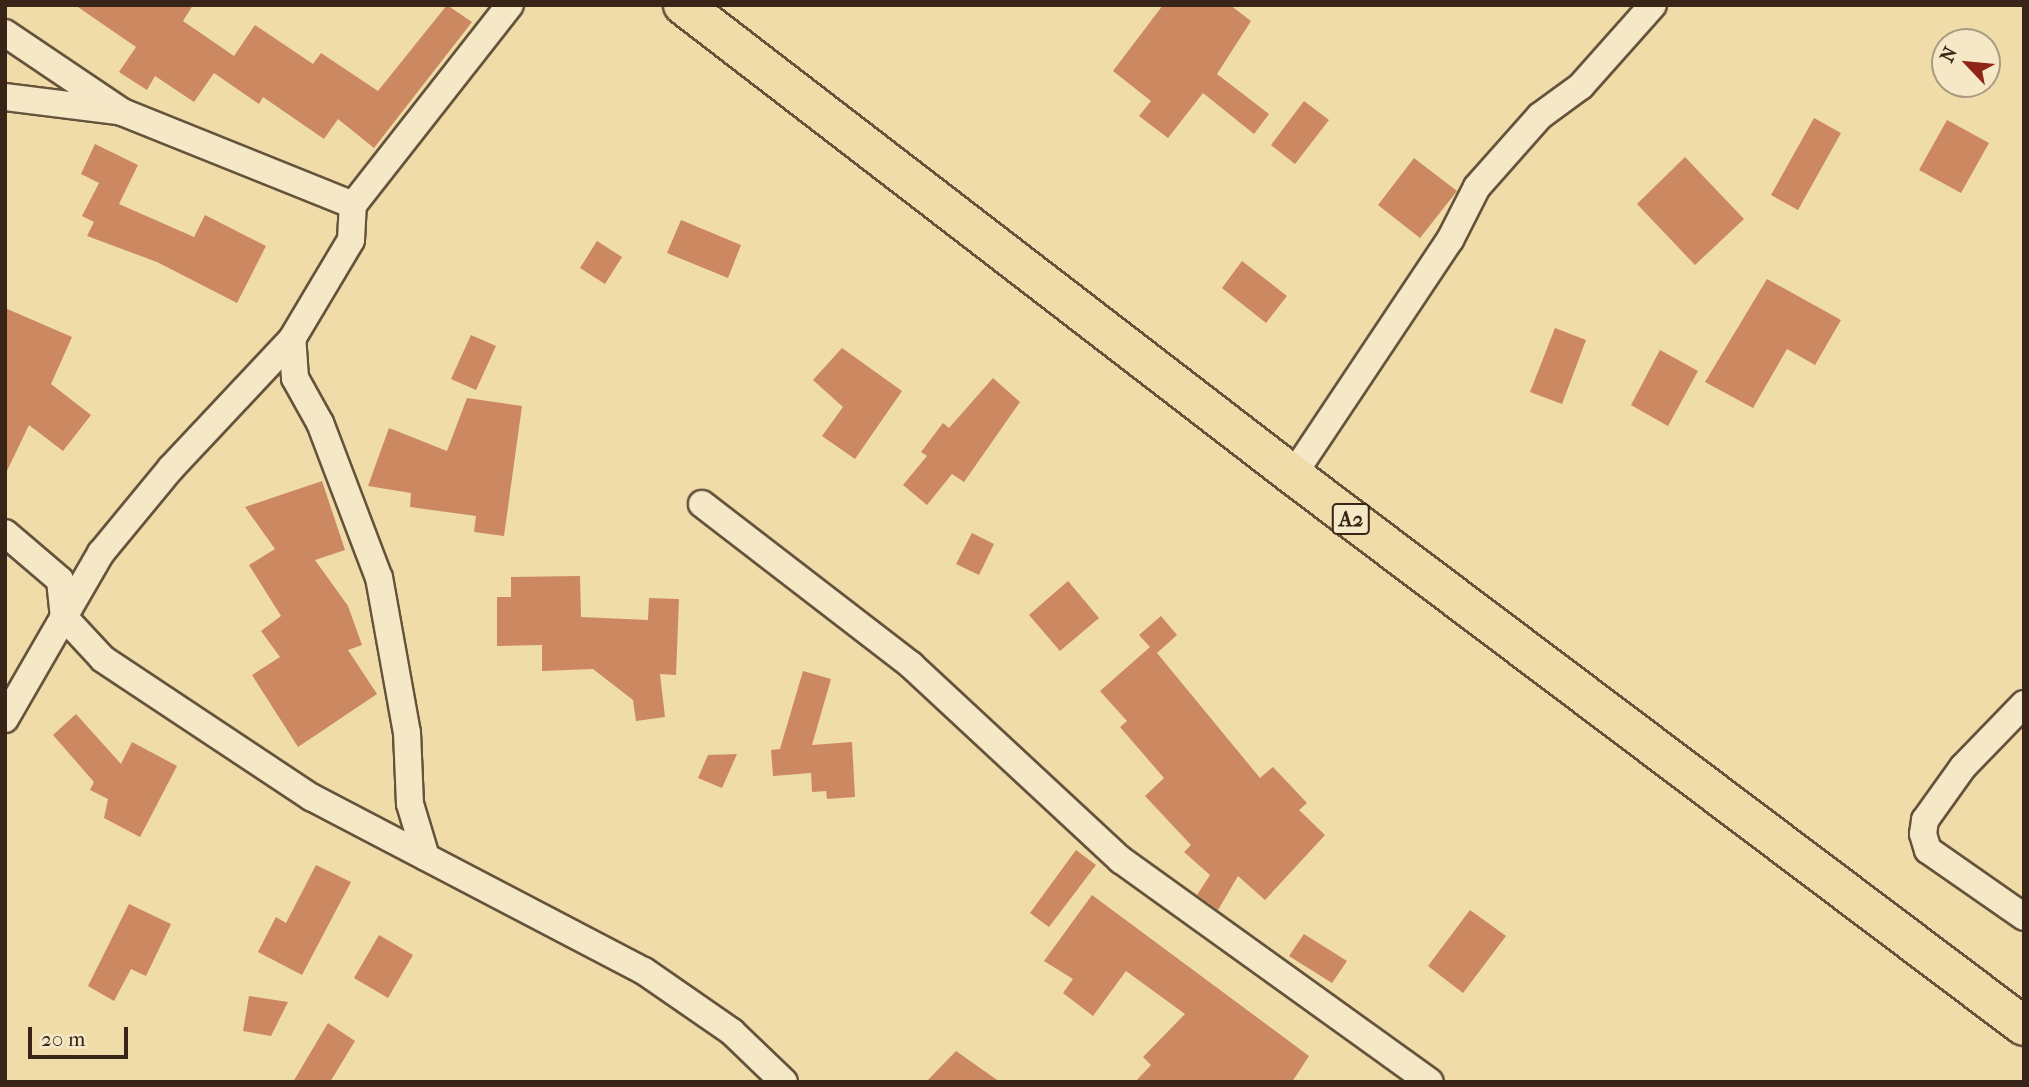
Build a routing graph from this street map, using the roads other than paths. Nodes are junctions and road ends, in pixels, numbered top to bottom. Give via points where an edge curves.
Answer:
1 (510, 5) edge
2 (683, 5) edge
3 (1653, 5) edge
4 (5, 33) edge
5 (5, 97) edge
6 (122, 112) junction
7 (353, 205) junction
8 (292, 339) junction
9 (1293, 475) junction
10 (702, 504) dead end
11 (5, 533) edge
12 (64, 617) junction
13 (2024, 704) edge
14 (5, 719) edge
15 (426, 857) junction
16 (2024, 917) edge
17 (2024, 1026) edge
18 (784, 1082) edge
19 (1430, 1082) edge

1 - 7 street
2 - 9 highway, A2
3 - 9 street via 1581,86 1540,116 1477,187 1450,240
4 - 6 street
5 - 6 street
6 - 7 street
7 - 8 street via 351,240
8 - 12 street via 171,468 101,553
8 - 15 street via 295,378 320,423 379,578 407,733 410,804
9 - 17 highway, A2
10 - 19 street via 911,665 1121,860
11 - 12 street via 60,580
12 - 14 street
12 - 15 street via 103,659 199,725 311,797
13 - 16 street via 1964,767 1925,820 1923,834 1928,850
15 - 18 street via 644,971 733,1032

